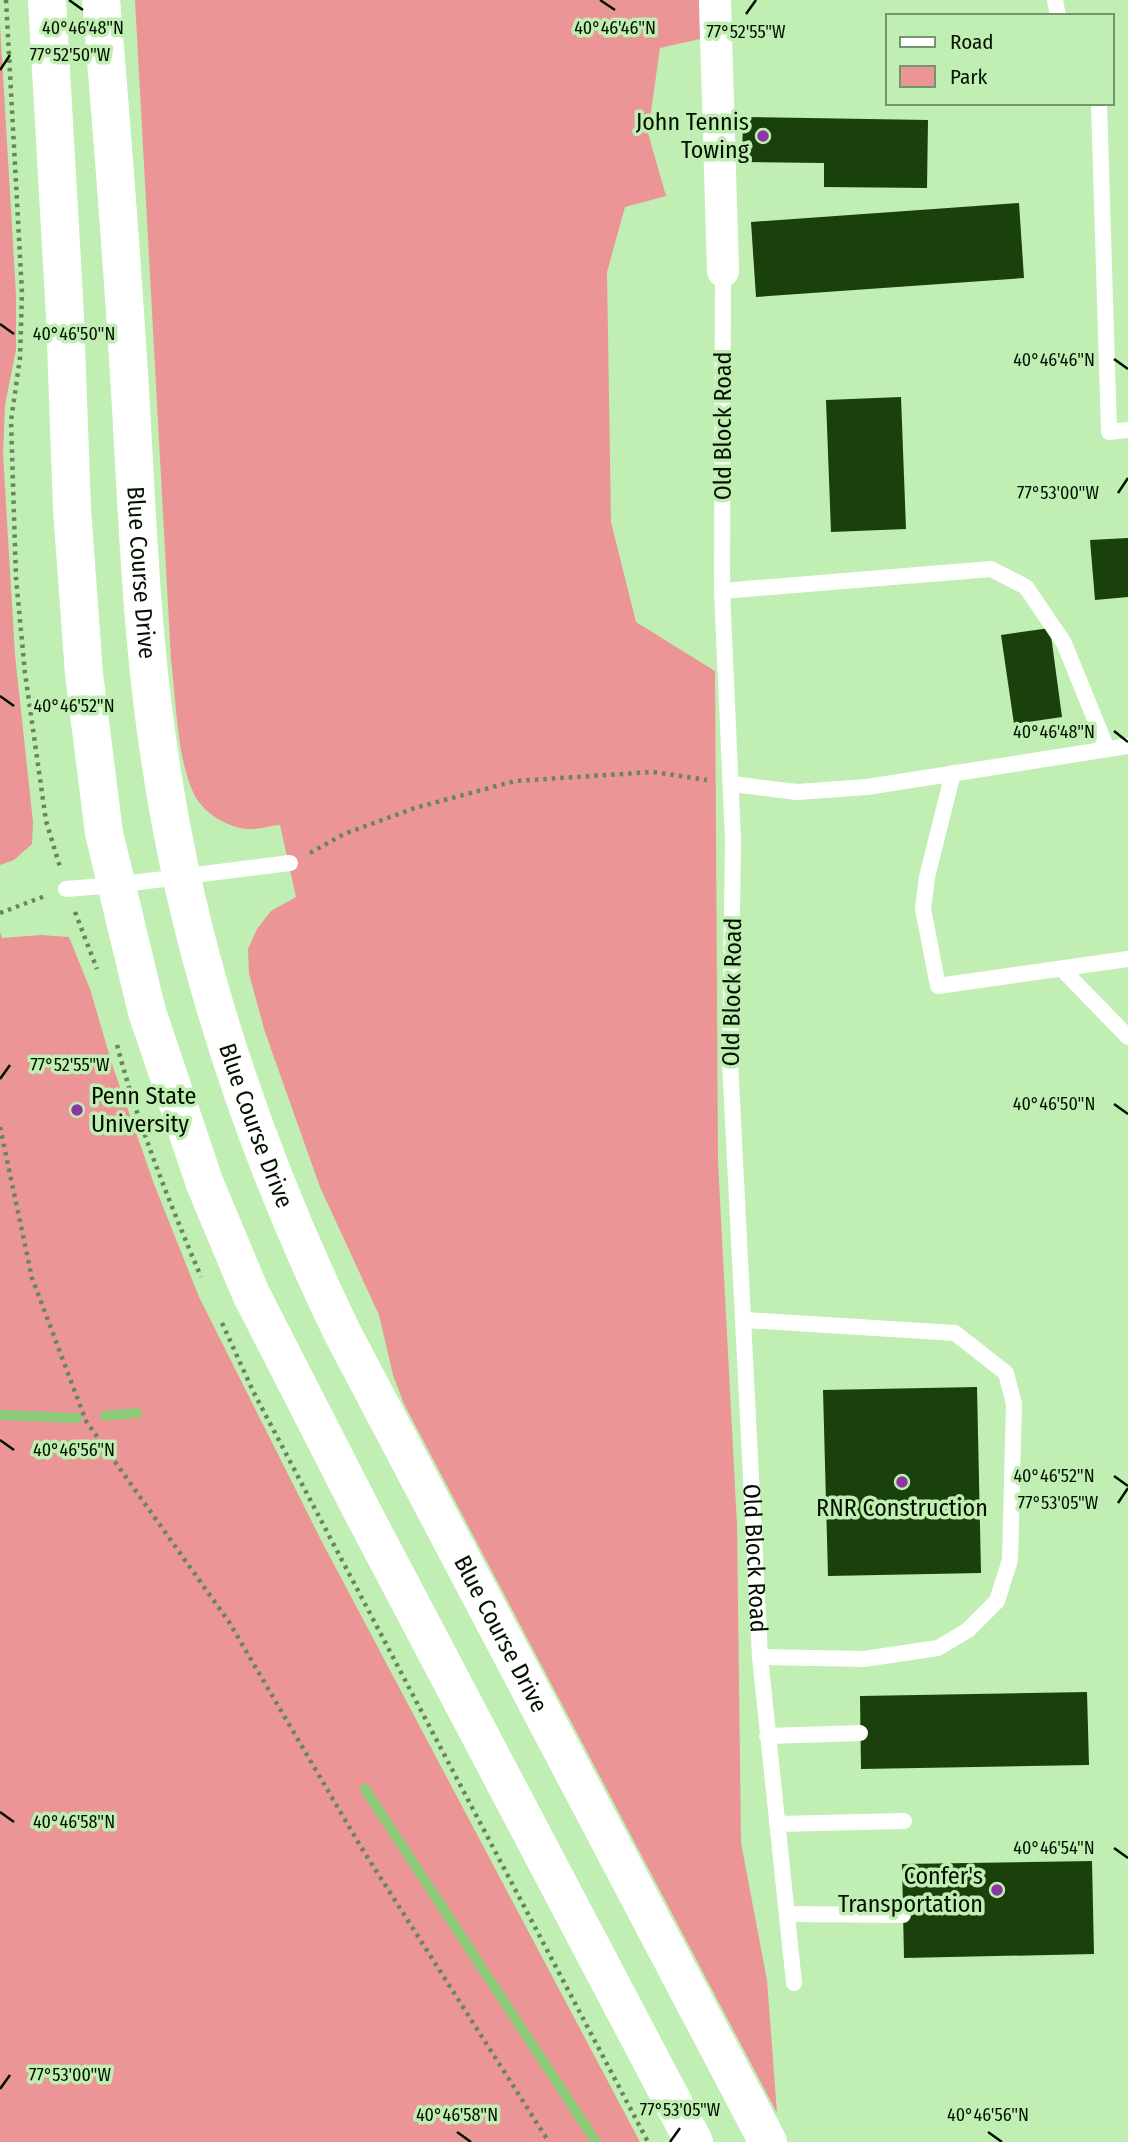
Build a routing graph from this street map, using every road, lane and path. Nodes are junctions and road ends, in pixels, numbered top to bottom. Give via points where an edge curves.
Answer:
1 (47, 0) edge
2 (101, 0) edge
3 (715, 0) edge
4 (1099, 105) edge
5 (723, 271) joint
6 (1128, 430) edge
7 (722, 591) junction
8 (1128, 746) edge
9 (1107, 749) junction
10 (953, 773) junction
11 (732, 784) junction
12 (290, 863) joint
13 (182, 877) junction
14 (116, 885) junction
15 (66, 889) joint
16 (0, 913) edge
17 (1128, 959) edge
18 (1062, 969) junction
19 (1128, 1037) edge
20 (0, 1127) edge
21 (744, 1320) junction
22 (760, 1657) junction
23 (860, 1733) dead end
24 (767, 1736) junction
25 (904, 1821) dead end
26 (776, 1824) junction
27 (787, 1914) junction
28 (903, 1915) dead end
29 (794, 1983) dead end
30 (549, 2142) edge
31 (694, 2142) edge
32 (768, 2142) edge

1 - 14 main road via 84,674 104,833
2 - 13 main road, Blue Course Drive via 143,608 159,752
3 - 5 street, Old Block Road
4 - 6 lane via 1108,432
5 - 7 lane, Old Block Road
7 - 9 lane via 991,569 1026,587 1064,643
7 - 11 lane, Old Block Road
8 - 9 lane
9 - 10 lane
10 - 11 lane via 797,792
10 - 18 lane via 923,909 938,986
11 - 12 path via 653,772 515,780 415,808 344,835
11 - 21 lane, Old Block Road via 730,1061
12 - 13 lane
13 - 14 lane
13 - 32 main road, Blue Course Drive via 229,1055 268,1168 316,1278
14 - 15 lane
14 - 31 main road via 147,1012 185,1129 251,1294
15 - 16 path
17 - 18 lane
18 - 19 lane
20 - 30 path via 32,1278 86,1421 229,1622 361,1847
21 - 22 lane, Old Block Road
21 - 22 lane via 955,1333 1006,1373 1014,1404 1010,1560 997,1601 968,1630 939,1648 864,1659
22 - 24 lane, Old Block Road
23 - 24 lane
24 - 26 lane, Old Block Road
25 - 26 lane
26 - 27 lane, Old Block Road
27 - 28 lane
27 - 29 lane, Old Block Road

